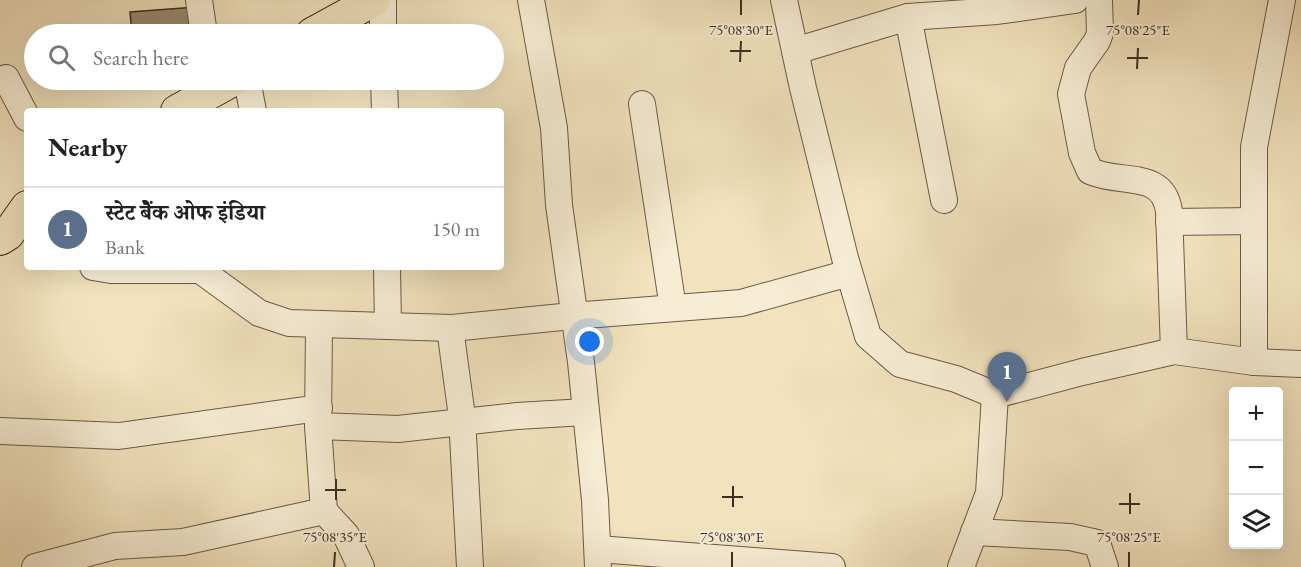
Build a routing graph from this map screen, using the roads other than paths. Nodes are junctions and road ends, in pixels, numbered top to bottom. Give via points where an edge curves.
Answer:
1 (199, 0) edge
2 (374, 0) edge
3 (383, 0) edge
4 (531, 0) edge
5 (784, 0) edge
6 (1075, 0) edge
7 (1099, 0) edge
8 (1282, 0) edge
9 (908, 16) junction
10 (203, 24) edge
11 (330, 24) edge
12 (383, 24) edge
13 (795, 51) junction
14 (6, 78) dead end
15 (208, 90) edge
16 (249, 90) edge
17 (384, 90) edge
18 (642, 104) dead end
19 (183, 108) edge
20 (252, 108) edge
21 (385, 108) edge
22 (24, 112) edge
23 (944, 200) dead end
24 (24, 209) edge
25 (1254, 221) junction
26 (1169, 222) junction
27 (7, 232) edge
28 (111, 270) edge
29 (200, 270) edge
30 (200, 270) edge
31 (226, 270) edge
32 (387, 270) edge
33 (849, 273) junction
34 (231, 293) junction
35 (673, 308) junction
36 (572, 316) junction
37 (319, 324) junction
38 (388, 326) junction
39 (450, 328) junction
40 (1174, 351) junction
41 (1254, 362) junction
42 (1301, 364) edge
43 (995, 395) junction
44 (585, 412) junction
45 (318, 417) junction
46 (462, 423) junction
47 (0, 431) edge
48 (324, 511) junction
49 (974, 532) junction
50 (598, 558) edge
51 (35, 567) edge
52 (361, 567) edge
53 (470, 567) edge
54 (831, 567) edge
55 (961, 567) edge
56 (1105, 567) edge

1 - 10 street
2 - 11 main road
3 - 12 street
4 - 36 street via 554,128
5 - 13 street
6 - 9 street via 996,11
7 - 26 street via 1098,41 1078,68 1071,93 1082,153 1090,171 1100,176 1153,184 1160,189 1167,201
8 - 25 street via 1254,147
9 - 13 street
9 - 23 street
13 - 33 street
14 - 22 street
15 - 19 main road
16 - 20 street
17 - 21 street
18 - 35 street
24 - 27 main road
25 - 26 street
25 - 41 street
26 - 40 street
28 - 30 street
29 - 34 street
31 - 34 street
32 - 38 street
33 - 35 street via 741,303
33 - 43 street via 868,336 900,364 956,379
34 - 37 street via 259,313 289,323
35 - 36 street
36 - 39 street
36 - 44 street
37 - 38 street
37 - 45 street
38 - 39 street
39 - 46 street
40 - 41 street
40 - 43 street
41 - 42 street
43 - 49 street via 989,493
44 - 46 street
44 - 50 street
45 - 46 street via 398,429
45 - 47 street via 119,436
45 - 48 street
46 - 53 street
48 - 51 street via 183,542 115,546
48 - 52 street via 346,535
49 - 55 street
49 - 56 street via 1070,537 1097,543
50 - 54 street

